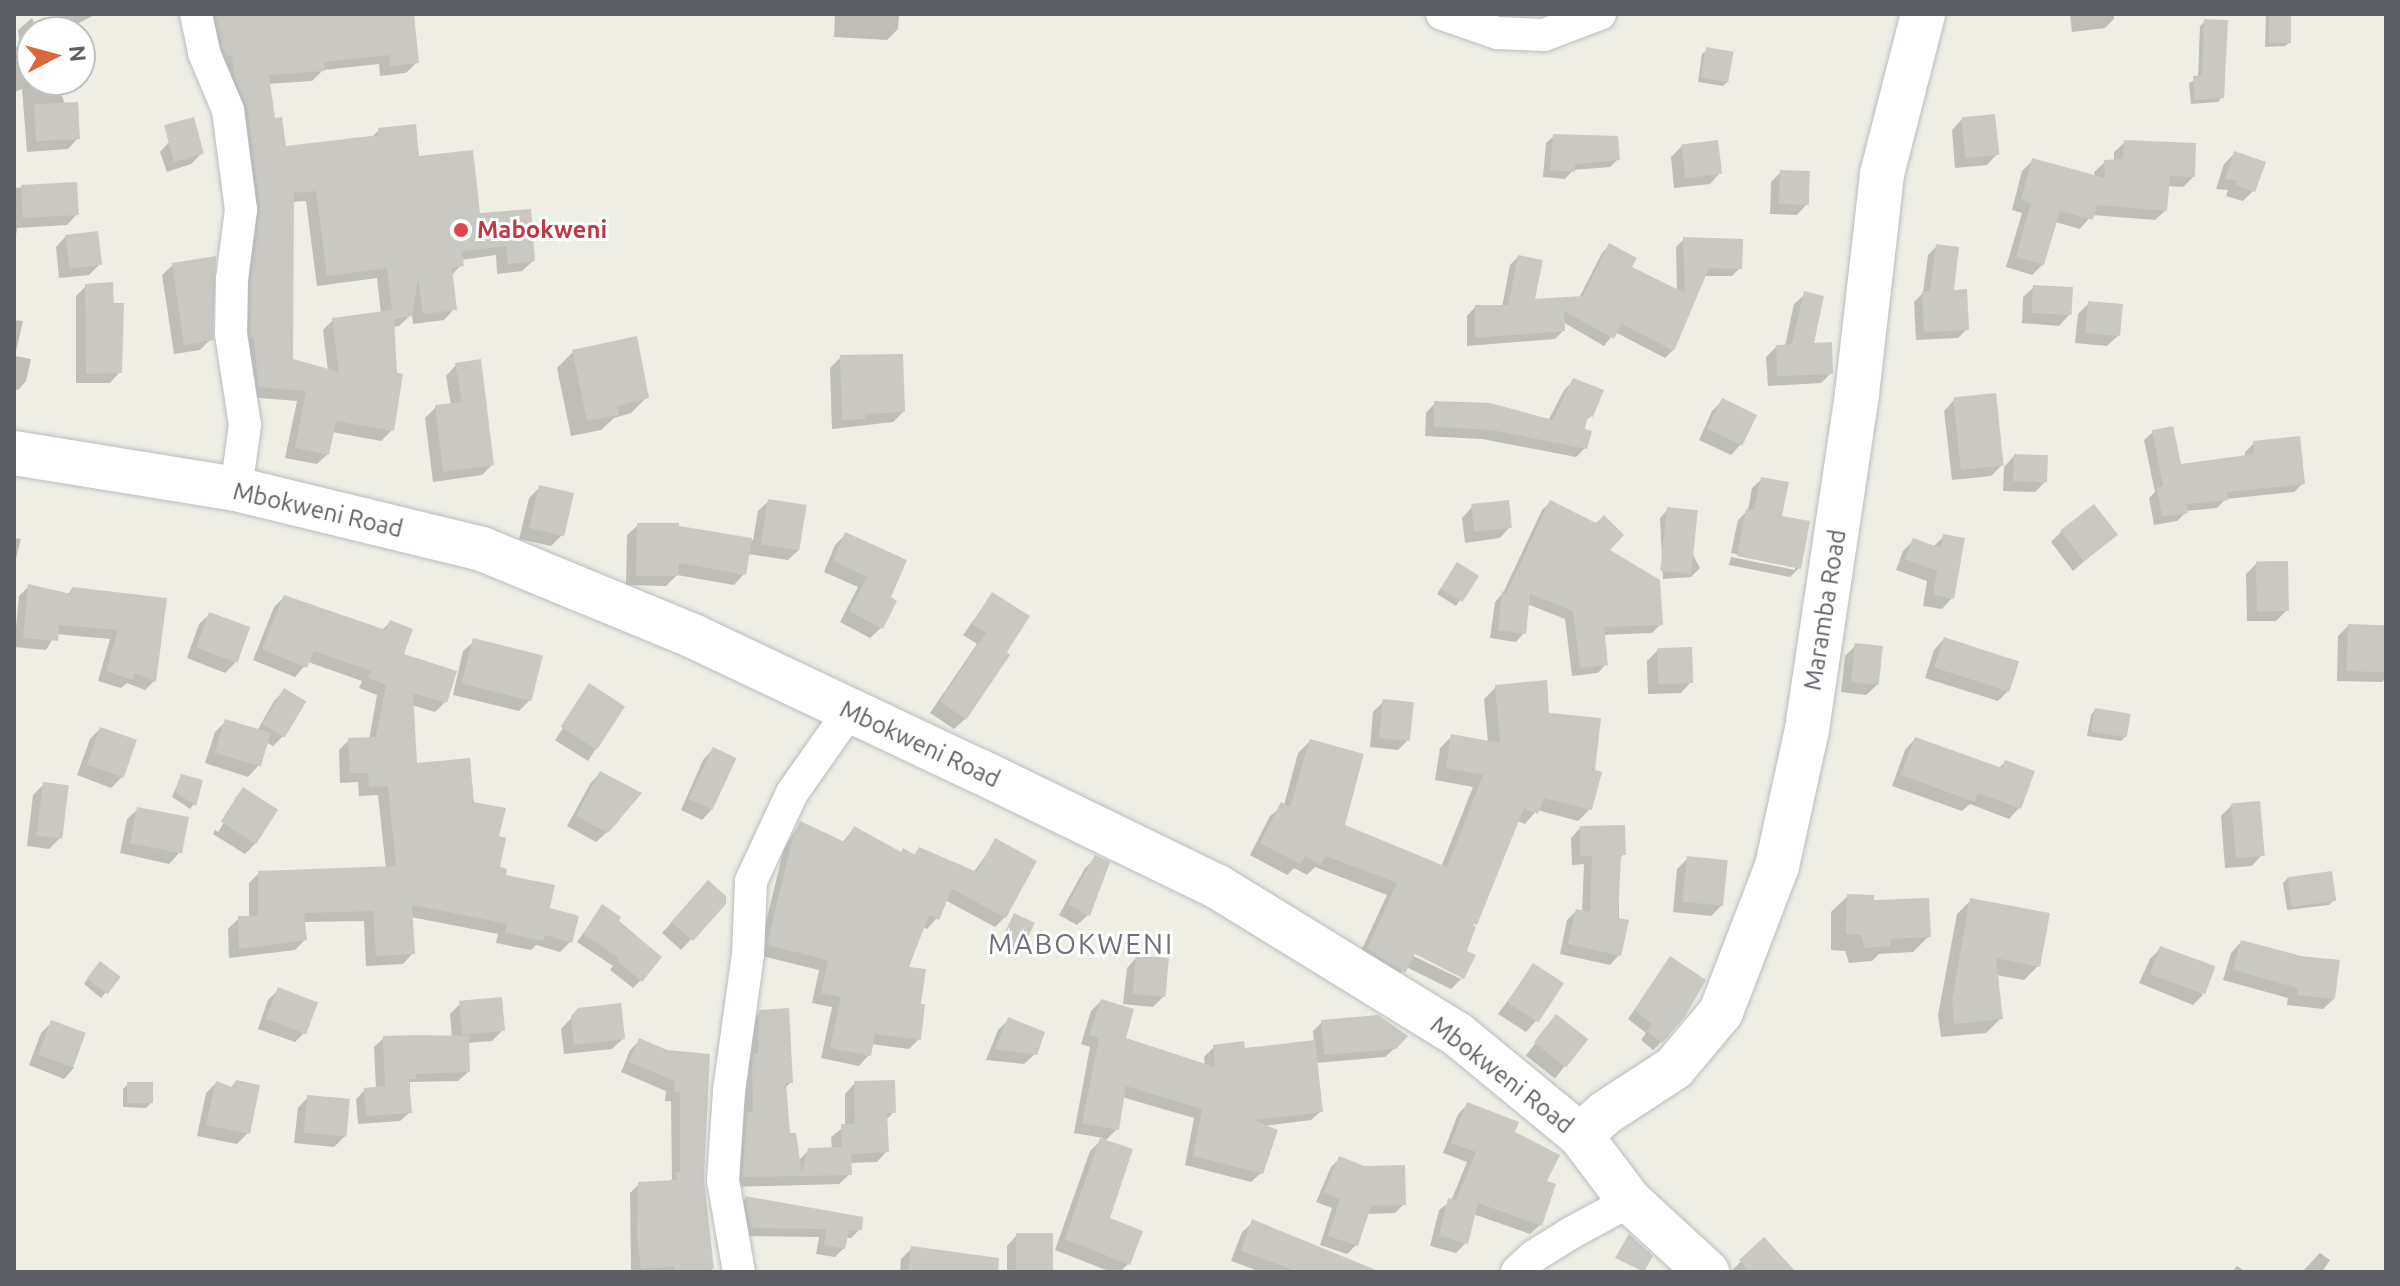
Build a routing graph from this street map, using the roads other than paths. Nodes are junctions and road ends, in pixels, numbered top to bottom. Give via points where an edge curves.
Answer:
1 (196, 14) edge
2 (1442, 14) edge
3 (1600, 14) edge
4 (1923, 14) edge
5 (14, 453) edge
6 (236, 489) junction
7 (849, 712) junction
8 (1580, 1135) junction
9 (1630, 1201) junction
10 (739, 1272) edge
11 (1517, 1272) edge
12 (1707, 1272) edge

1 - 6 street via 204,53 228,110 241,210 231,334 245,425
2 - 3 street via 1497,33 1544,35
4 - 8 street, Maramba Road via 1882,174 1857,394 1816,668 1777,866 1721,1012 1674,1068
5 - 6 street, Mbokweni Road
6 - 7 street, Mbokweni Road via 482,549 695,637
7 - 8 street, Mbokweni Road via 1218,887 1457,1034
7 - 10 street via 792,793 751,881 723,1180
8 - 9 street, Mbokweni Road
9 - 11 street via 1546,1248
9 - 12 street, Mbokweni Road

